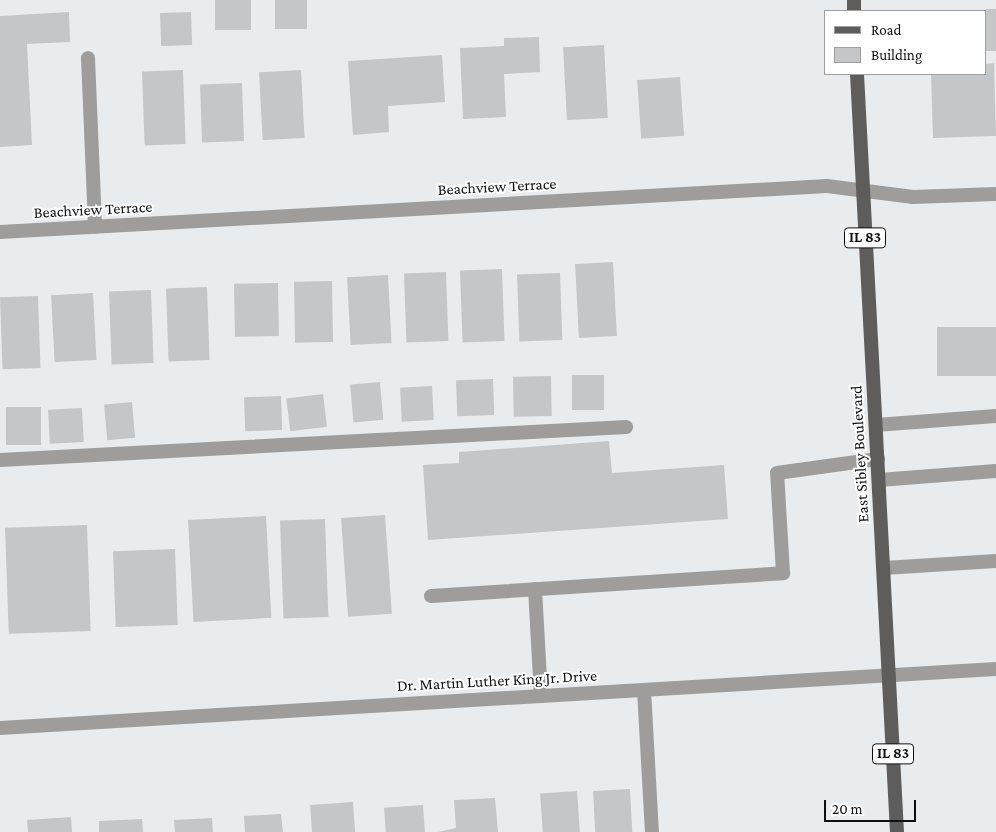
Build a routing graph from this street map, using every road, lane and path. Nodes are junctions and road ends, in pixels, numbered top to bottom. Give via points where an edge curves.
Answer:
1 (88, 58) dead end
2 (857, 75) edge
3 (862, 191) junction
4 (996, 194) edge
5 (94, 227) junction
6 (0, 232) edge
7 (996, 416) edge
8 (876, 425) junction
9 (626, 427) dead end
10 (878, 459) junction
11 (0, 460) edge
12 (996, 471) edge
13 (879, 480) junction
14 (996, 561) edge
15 (884, 568) junction
16 (535, 589) junction
17 (431, 596) dead end
18 (996, 669) edge
19 (890, 676) junction
20 (644, 690) junction
21 (541, 696) junction
22 (0, 728) edge
23 (652, 832) edge
24 (897, 832) edge

1 - 5 street
2 - 3 main road, East Sibley Boulevard / IL 83
3 - 4 street, Beachview Terrace via 913,198
3 - 5 street, Beachview Terrace via 827,186
3 - 8 main road, East Sibley Boulevard / IL 83
5 - 6 street, Beachview Terrace
7 - 8 street
8 - 10 main road, East Sibley Boulevard / IL 83
9 - 11 street
10 - 13 main road, East Sibley Boulevard / IL 83
10 - 16 street via 777,473 783,572
12 - 13 street
13 - 15 main road, East Sibley Boulevard / IL 83
14 - 15 street
15 - 19 main road, East Sibley Boulevard / IL 83
16 - 17 street
16 - 21 street
18 - 19 street, Dr. Martin Luther King Jr. Drive
19 - 20 street, Dr. Martin Luther King Jr. Drive
19 - 24 main road, East Sibley Boulevard / IL 83
20 - 21 street, Dr. Martin Luther King Jr. Drive
20 - 23 street
21 - 22 street, Dr. Martin Luther King Jr. Drive

